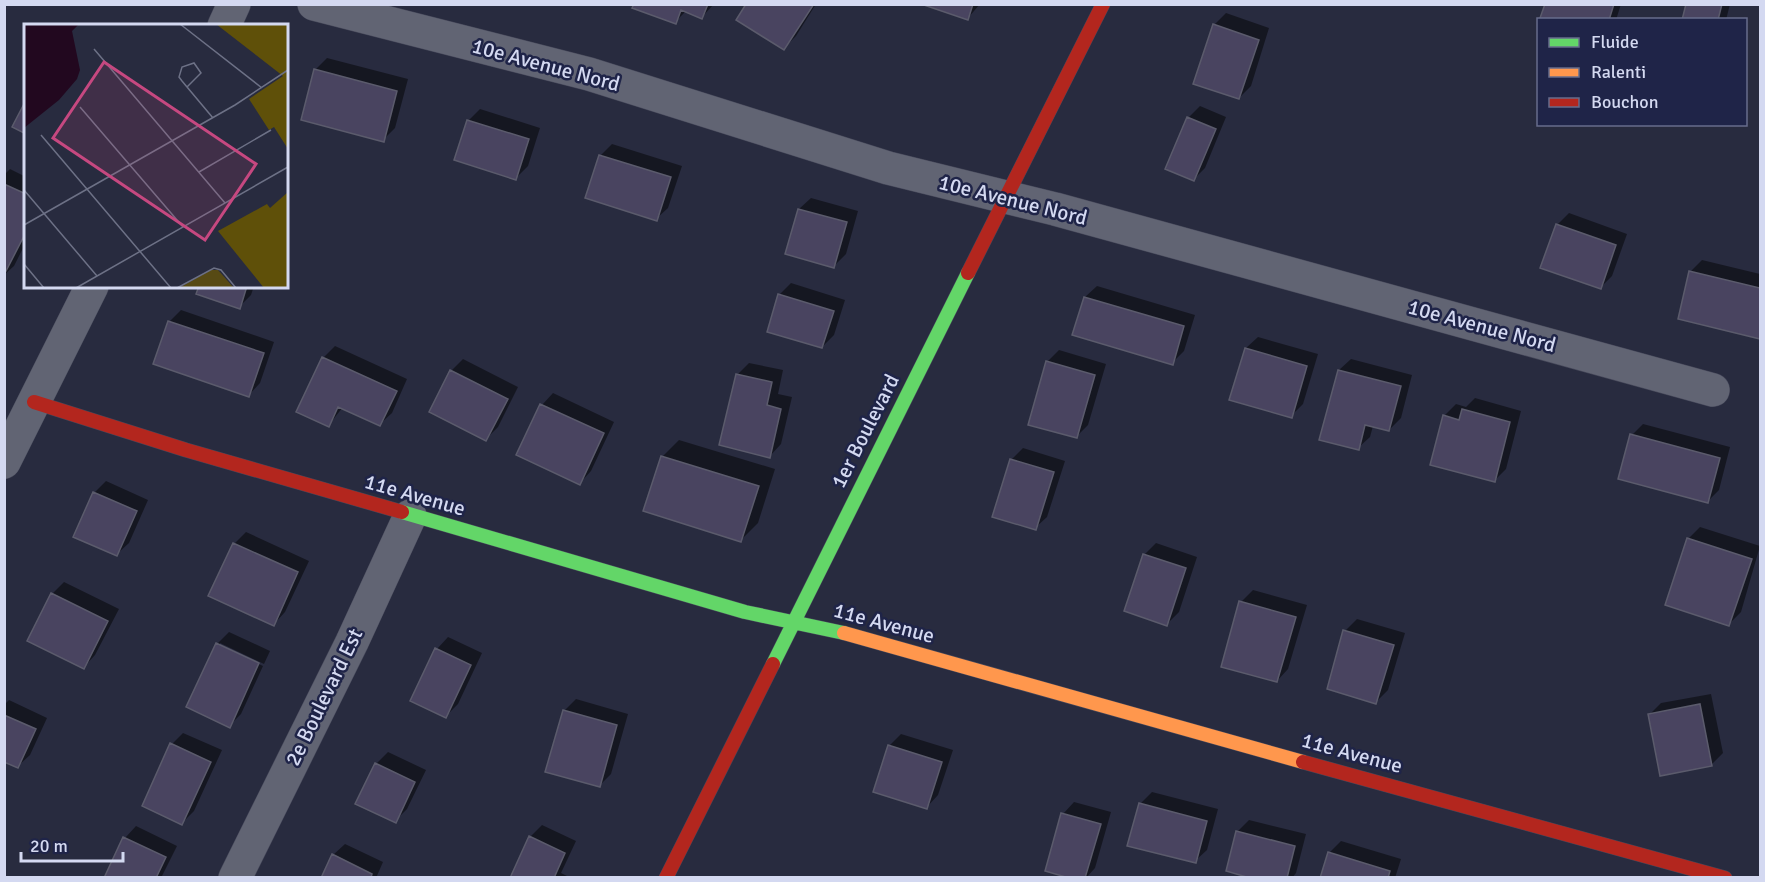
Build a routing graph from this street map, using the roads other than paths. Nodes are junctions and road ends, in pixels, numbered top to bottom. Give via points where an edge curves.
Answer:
1 (234, 4) edge
2 (314, 4) edge
3 (1103, 4) edge
4 (225, 24) edge
5 (1005, 198) junction
6 (91, 288) edge
7 (1713, 390) dead end
8 (34, 402) junction
9 (4, 462) edge
10 (410, 516) junction
11 (792, 621) junction
12 (235, 878) edge
13 (666, 878) edge
14 (1725, 878) edge

1 - 4 street
2 - 5 street, 10e Avenue Nord via 589,74 888,168
3 - 5 street, 1er Boulevard
5 - 7 street, 10e Avenue Nord
5 - 11 street, 1er Boulevard
6 - 8 street
8 - 9 street
8 - 10 street, 11e Avenue
10 - 11 street, 11e Avenue via 745,612
10 - 12 street, 2e Boulevard Est
11 - 13 street, 1er Boulevard
11 - 14 street, 11e Avenue via 858,636

